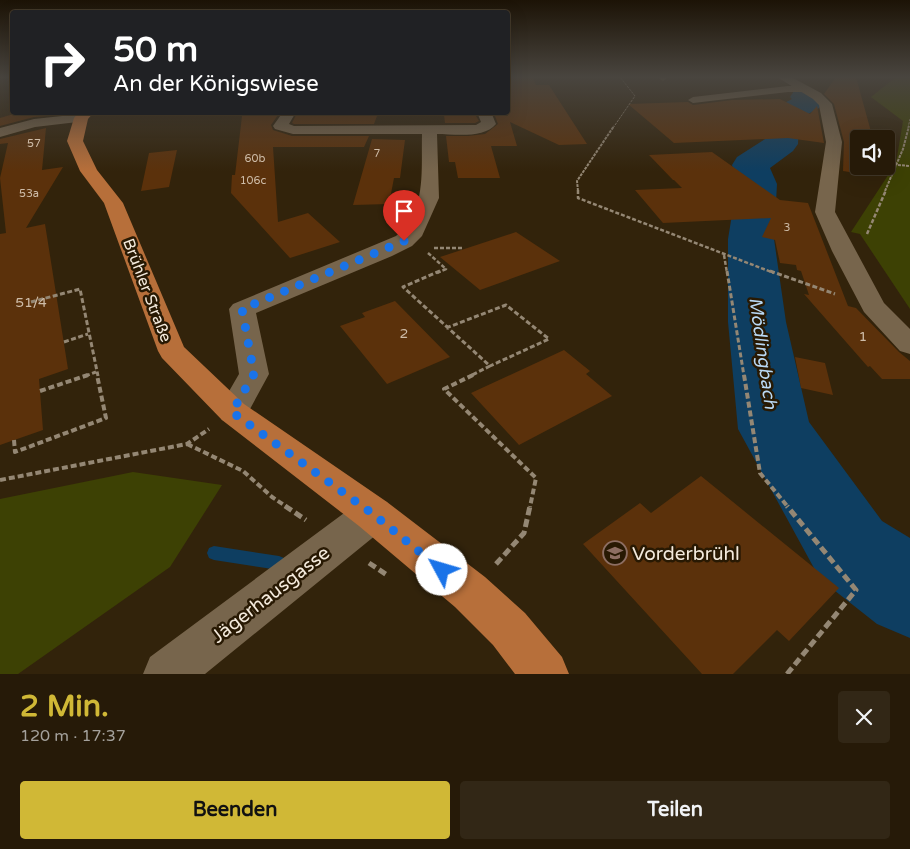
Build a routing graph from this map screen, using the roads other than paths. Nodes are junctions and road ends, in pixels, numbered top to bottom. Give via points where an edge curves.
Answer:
1 (826, 108) edge
2 (84, 115) edge
3 (288, 115) edge
4 (485, 115) edge
5 (430, 130) junction
6 (0, 133) edge
7 (910, 345) edge
8 (232, 412) junction
9 (373, 514) junction
10 (167, 674) edge
11 (545, 674) edge

1 - 7 street via 834,142 825,212 842,251 873,306
2 - 6 street via 34,123
2 - 8 main road, Brühler Straße via 75,141 89,171 113,203 172,351
3 - 5 street via 280,126 293,130
4 - 5 street via 489,124 478,129
5 - 8 street via 430,198 415,232 384,251 242,309 254,374
8 - 9 main road, Brühler Straße
9 - 10 street, Jägerhausgasse
9 - 11 main road, Brühler Straße via 470,592 509,629

